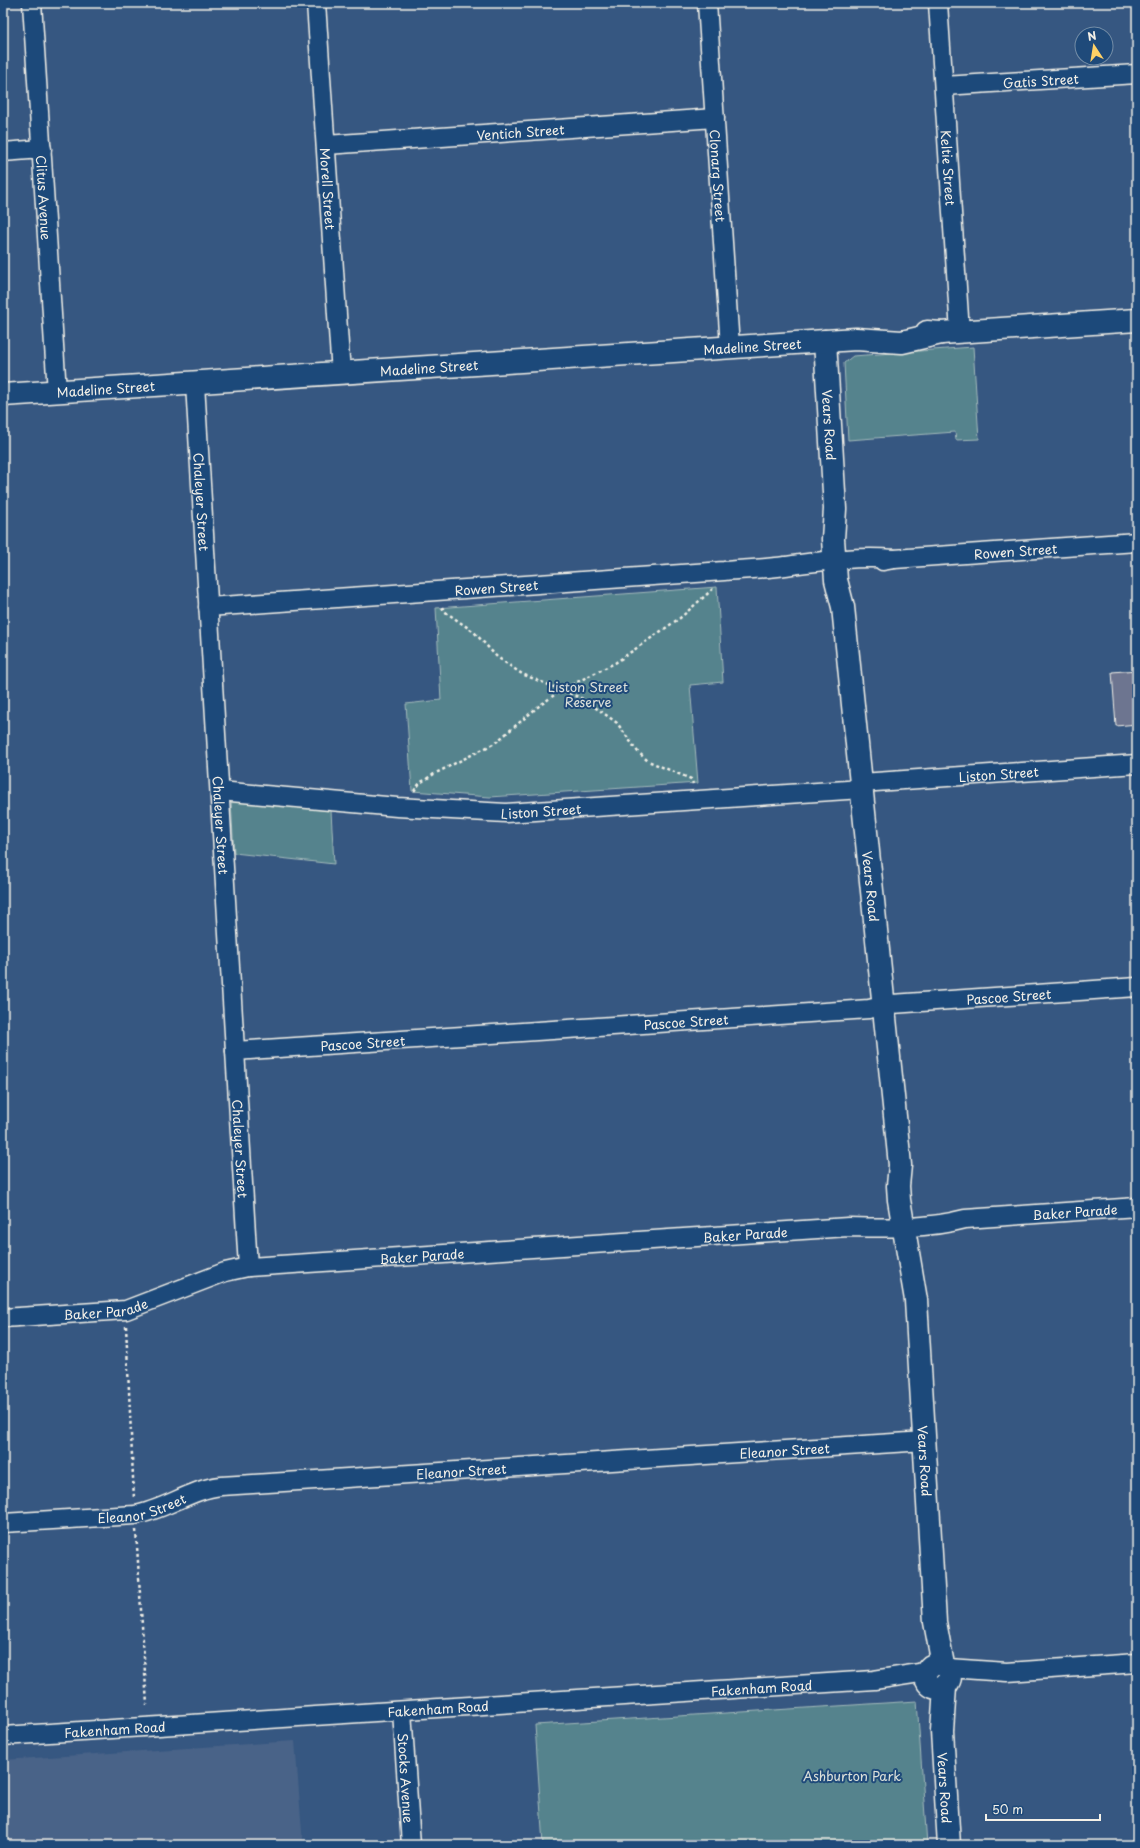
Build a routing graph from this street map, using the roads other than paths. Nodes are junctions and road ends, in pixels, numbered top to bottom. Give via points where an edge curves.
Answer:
1 (32, 3) edge
2 (316, 3) edge
3 (707, 3) edge
4 (938, 3) edge
5 (1137, 74) edge
6 (944, 86) junction
7 (715, 118) junction
8 (326, 145) junction
9 (42, 149) junction
10 (3, 152) edge
11 (1137, 320) edge
12 (950, 332) junction
13 (825, 341) junction
14 (730, 347) junction
15 (342, 374) junction
16 (195, 384) junction
17 (57, 392) junction
18 (3, 395) edge
19 (1137, 542) edge
20 (839, 562) junction
21 (208, 607) junction
22 (1137, 764) edge
23 (862, 786) junction
24 (220, 791) junction
25 (1137, 987) edge
26 (884, 1006) junction
27 (235, 1051) junction
28 (1137, 1208) edge
29 (909, 1223) junction
30 (248, 1267) junction
31 (3, 1318) edge
32 (925, 1441) junction
33 (3, 1523) edge
34 (1137, 1663) edge
35 (937, 1677) junction
36 (402, 1711) junction
37 (3, 1736) edge
38 (411, 1845) edge
39 (949, 1845) edge

1 - 9 street, Clitus Avenue
2 - 8 street, Morell Street
3 - 7 street, Clonarg Street
4 - 6 street, Keltie Street
5 - 6 street, Gatis Street
6 - 12 street, Keltie Street
7 - 8 street, Ventich Street
7 - 14 street, Clonarg Street
8 - 15 street, Morell Street
9 - 10 street
9 - 17 street, Clitus Avenue
11 - 12 street, Madeline Street
12 - 13 street, Madeline Street via 890,330 856,339
13 - 14 street, Madeline Street
13 - 20 street, Vears Road
14 - 15 street, Madeline Street
15 - 16 street, Madeline Street
16 - 17 street, Madeline Street
16 - 21 street, Chaleyer Street
17 - 18 street, Madeline Street
19 - 20 street, Rowen Street via 894,559 867,556
20 - 21 street, Rowen Street via 820,568 784,566
20 - 23 street, Vears Road via 845,581 844,607
21 - 24 street, Chaleyer Street
22 - 23 street, Liston Street
23 - 24 street, Liston Street via 506,813
23 - 26 street, Vears Road
24 - 27 street, Chaleyer Street
25 - 26 street, Pascoe Street
26 - 27 street, Pascoe Street
26 - 29 street, Vears Road via 900,1165 898,1186
27 - 30 street, Chaleyer Street
28 - 29 street, Baker Parade via 965,1219 940,1216
29 - 30 street, Baker Parade
29 - 32 street, Vears Road
30 - 31 street, Baker Parade via 225,1272 126,1310
32 - 33 street, Eleanor Street via 221,1486 199,1491 139,1514
32 - 35 street, Vears Road
34 - 35 street, Fakenham Road
35 - 36 street, Fakenham Road
35 - 39 street, Vears Road
36 - 37 street, Fakenham Road
36 - 38 street, Stocks Avenue

